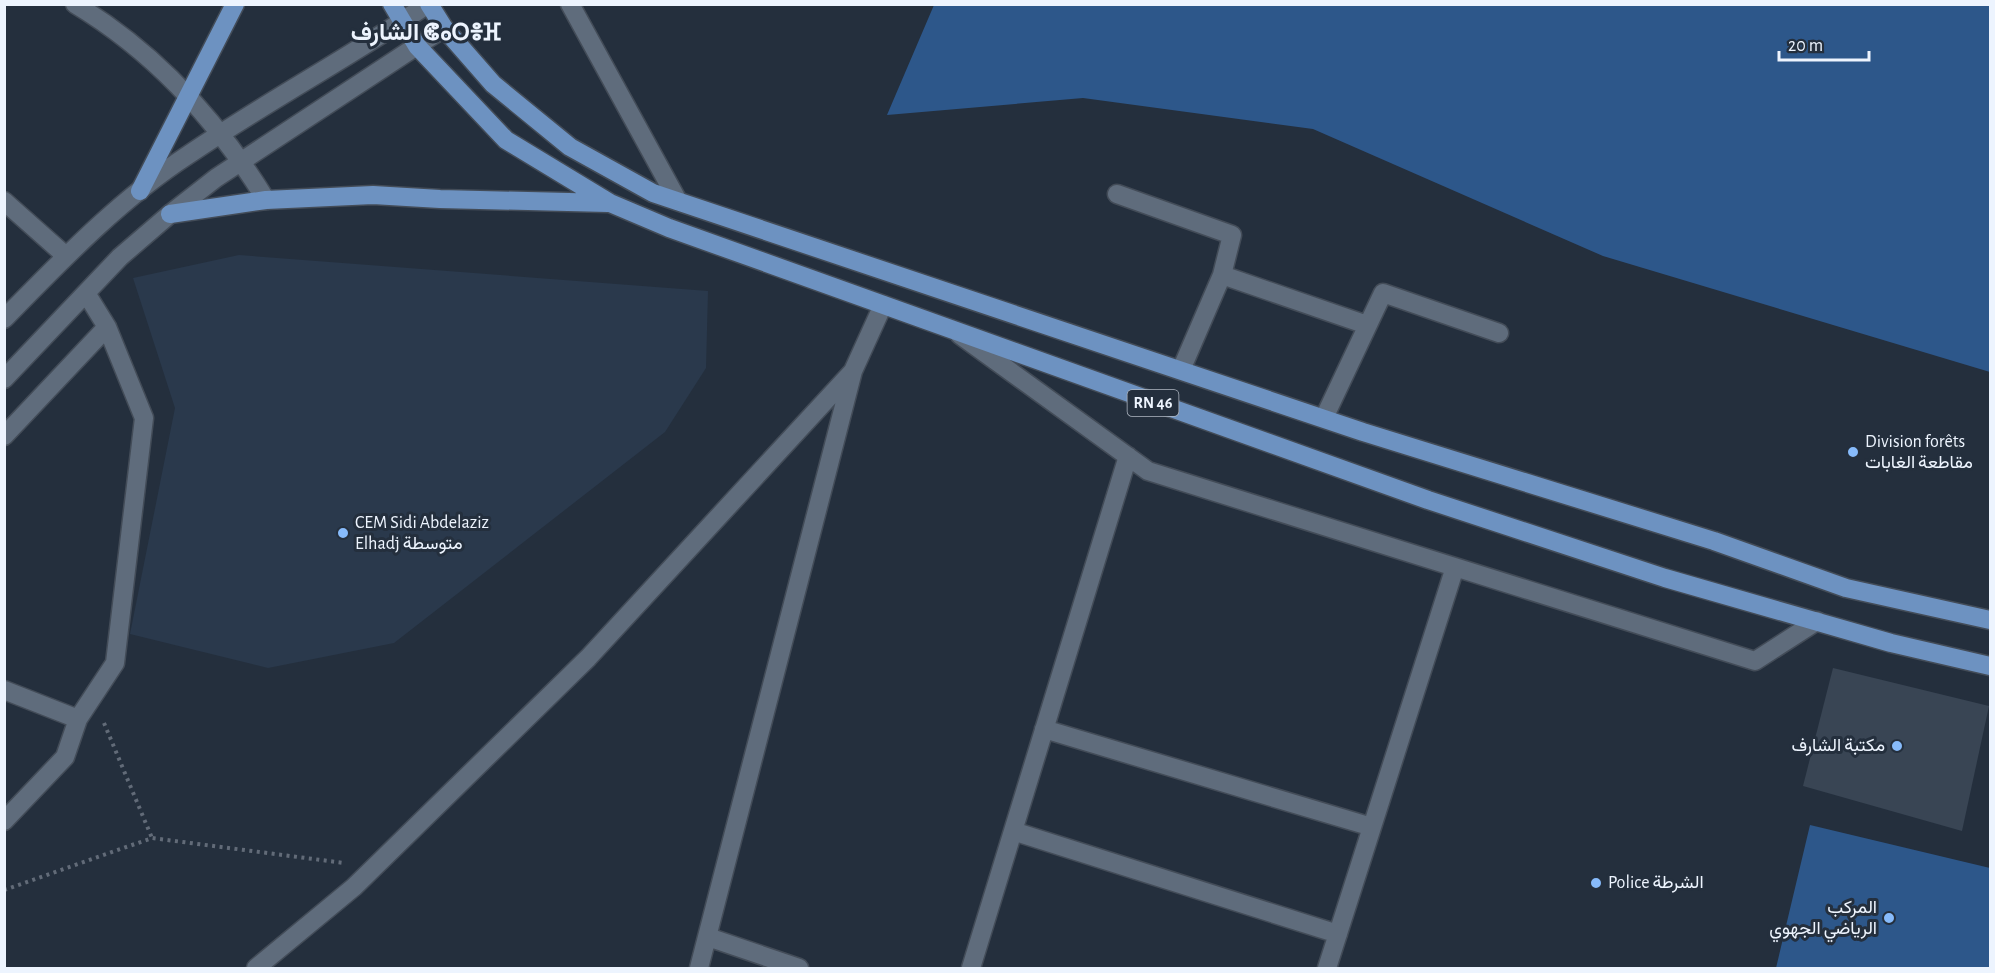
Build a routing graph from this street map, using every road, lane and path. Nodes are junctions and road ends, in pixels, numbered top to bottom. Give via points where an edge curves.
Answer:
1 (75, 4) edge
2 (235, 4) edge
3 (392, 4) edge
4 (428, 4) edge
5 (570, 4) edge
6 (401, 22) junction
7 (444, 28) junction
8 (417, 46) junction
9 (189, 96) junction
10 (220, 134) junction
11 (242, 162) junction
12 (140, 191) junction
13 (1117, 194) dead end
14 (266, 200) junction
15 (4, 201) edge
16 (678, 201) junction
17 (610, 203) junction
18 (170, 214) junction
19 (66, 256) junction
20 (1222, 275) junction
21 (86, 293) junction
22 (883, 305) junction
23 (4, 320) edge
24 (1367, 325) junction
25 (107, 327) junction
26 (1499, 333) dead end
27 (958, 334) junction
28 (1181, 370) junction
29 (853, 371) junction
30 (4, 379) edge
31 (1324, 418) junction
32 (4, 435) edge
33 (1128, 456) junction
34 (1455, 567) junction
35 (1990, 620) edge
36 (1817, 621) junction
37 (1990, 666) edge
38 (4, 690) edge
39 (93, 697) junction
40 (78, 719) junction
41 (1044, 729) junction
42 (4, 821) edge
43 (1372, 827) junction
44 (1013, 831) junction
45 (152, 838) junction
46 (374, 867) junction
47 (4, 890) edge
48 (1338, 934) junction
49 (708, 937) junction
50 (256, 969) edge
51 (699, 969) edge
52 (800, 969) edge
53 (971, 969) edge
54 (1327, 969) edge

1 - 9 street via 149,56
2 - 9 main road
3 - 6 main road, RN 46
4 - 6 street
4 - 7 main road, RN 46
5 - 16 street
6 - 8 main road, RN 46
6 - 10 street
7 - 8 street
7 - 16 main road, RN 46 via 493,84 570,147 653,193
8 - 11 street
8 - 17 main road, RN 46 via 506,140
9 - 10 street
9 - 12 main road
10 - 11 street
10 - 12 street
11 - 14 street
11 - 18 street
12 - 19 street
13 - 20 street via 1232,235
14 - 17 main road via 373,195
14 - 18 main road
15 - 19 street
16 - 28 main road, RN 46
17 - 22 main road, RN 46 via 739,255
18 - 21 street
19 - 23 street
20 - 24 street
20 - 28 street
21 - 25 street
21 - 30 street
22 - 27 main road, RN 46
22 - 29 street
24 - 26 street via 1383,293
24 - 31 street
25 - 32 street
25 - 39 street via 144,418 115,663
27 - 33 street
27 - 36 main road, RN 46 via 1428,500 1665,578
28 - 31 main road, RN 46
29 - 46 street via 588,658
29 - 49 street
31 - 35 main road, RN 46 via 1714,541 1846,588
33 - 34 street via 1148,471
33 - 41 street
34 - 36 street via 1755,662
34 - 43 street
36 - 37 main road, RN 46
38 - 40 street
39 - 40 street
39 - 45 path
40 - 42 street via 65,757
41 - 43 street
41 - 44 street
43 - 48 street
44 - 48 street
44 - 53 street
45 - 46 path
45 - 47 path
46 - 50 street
48 - 54 street
49 - 51 street
49 - 52 street

